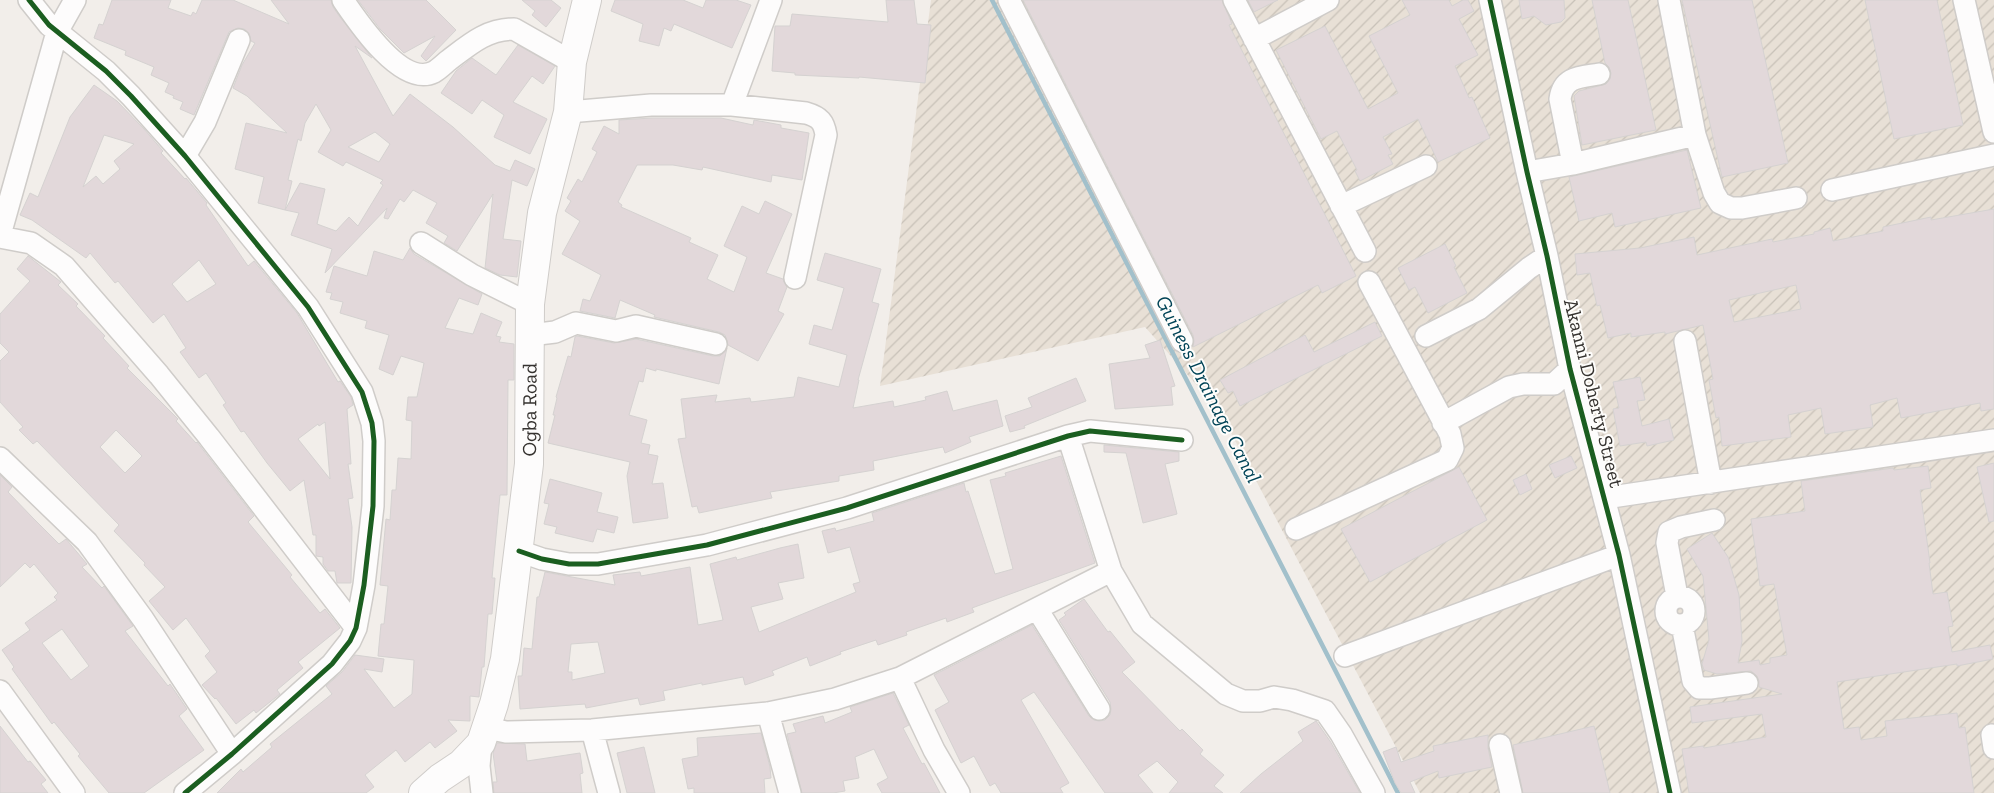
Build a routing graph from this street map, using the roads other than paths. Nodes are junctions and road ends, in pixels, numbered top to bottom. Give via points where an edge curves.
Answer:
1 (29, 0) edge
2 (75, 0) edge
3 (343, 0) edge
4 (587, 0) edge
5 (771, 0) edge
6 (1009, 0) edge
7 (1234, 0) edge
8 (1328, 0) edge
9 (1490, 0) edge
10 (1669, 0) edge
11 (1964, 0) edge
12 (57, 32) junction
13 (1254, 39) junction
14 (239, 40) dead end
15 (572, 62) junction
16 (1599, 74) dead end
17 (732, 105) junction
18 (568, 112) junction
19 (1994, 132) edge
20 (1695, 134) junction
21 (1994, 155) edge
22 (184, 156) junction
23 (1573, 164) junction
24 (1426, 166) dead end
25 (1527, 172) junction
26 (1832, 190) dead end
27 (1796, 198) dead end
28 (1341, 206) junction
29 (0, 236) edge
30 (421, 243) dead end
31 (1365, 251) dead end
32 (1547, 256) junction
33 (795, 278) dead end
34 (1369, 282) dead end
35 (530, 304) junction
36 (530, 335) junction
37 (1426, 336) dead end
38 (1182, 341) dead end
39 (1685, 341) dead end
40 (716, 344) dead end
41 (1570, 369) junction
42 (1443, 423) junction
43 (1068, 436) junction
44 (1182, 440) dead end
45 (1994, 440) edge
46 (0, 458) edge
47 (1711, 483) junction
48 (1605, 498) junction
49 (1714, 520) dead end
50 (1296, 529) dead end
51 (519, 551) junction
52 (1618, 555) junction
53 (1111, 571) junction
54 (1037, 609) junction
55 (1675, 611) junction
56 (1632, 619) junction
57 (356, 628) junction
58 (1345, 656) dead end
59 (900, 678) junction
60 (1747, 683) dead end
61 (0, 692) edge
62 (1100, 710) dead end
63 (768, 713) junction
64 (592, 730) junction
65 (484, 736) junction
66 (1500, 745) dead end
67 (232, 754) junction
68 (74, 793) edge
69 (185, 793) edge
70 (424, 793) edge
71 (482, 793) edge
72 (609, 793) edge
73 (790, 793) edge
74 (959, 793) edge
75 (1374, 793) edge
76 (1511, 793) edge
77 (1670, 793) edge

1 - 12 street
2 - 12 street
3 - 15 street via 362,28 396,64 418,74 434,72 477,39 503,29 514,29
4 - 15 main road, Ogba Road
5 - 17 street
6 - 38 street
7 - 13 street
8 - 13 street
9 - 25 street, Akanni Doherty Street
10 - 20 street
11 - 19 street
12 - 22 street via 106,71
12 - 29 street
13 - 28 street
14 - 22 street via 205,122
15 - 18 main road, Ogba Road
16 - 23 street via 1567,82 1561,90
17 - 18 street via 651,105
17 - 33 street via 806,113 824,123 826,135
18 - 35 main road, Ogba Road via 542,213
20 - 23 street
20 - 27 street via 1720,203 1742,208
21 - 26 street
22 - 57 street via 308,307 365,400 374,441 373,506
23 - 25 street
24 - 28 street
25 - 32 street, Akanni Doherty Street
28 - 31 street
29 - 57 street via 31,243 64,266 203,429
30 - 35 street via 472,275
32 - 37 street via 1479,309
32 - 41 street, Akanni Doherty Street
34 - 42 street
35 - 36 main road, Ogba Road
36 - 40 street via 555,332 576,323 616,330 636,326
36 - 51 main road, Ogba Road via 528,464
39 - 47 street
41 - 42 street via 1554,384 1509,387
41 - 48 street, Akanni Doherty Street
42 - 50 street via 1453,448 1447,460
43 - 44 street via 1090,431
43 - 51 street via 847,508 707,544 598,564 569,564
43 - 53 street
45 - 47 street
46 - 67 street via 87,542 143,619
47 - 48 street
48 - 52 street, Akanni Doherty Street
49 - 55 street via 1670,532 1667,543
51 - 65 main road, Ogba Road via 505,659
52 - 56 street, Akanni Doherty Street
52 - 58 street
53 - 54 street
53 - 75 street via 1142,624 1226,694 1243,701 1274,697 1292,700 1325,711
54 - 59 street
54 - 62 street
55 - 56 street
55 - 60 street via 1693,681 1699,688
56 - 77 street, Akanni Doherty Street
57 - 67 street via 332,664
59 - 63 street via 835,699
59 - 74 street via 934,750
61 - 68 street
63 - 64 street
63 - 73 street
64 - 65 street via 506,732
64 - 72 street
65 - 70 main road, Ogba Road via 461,764
65 - 71 street via 479,766
66 - 76 street
67 - 69 street

